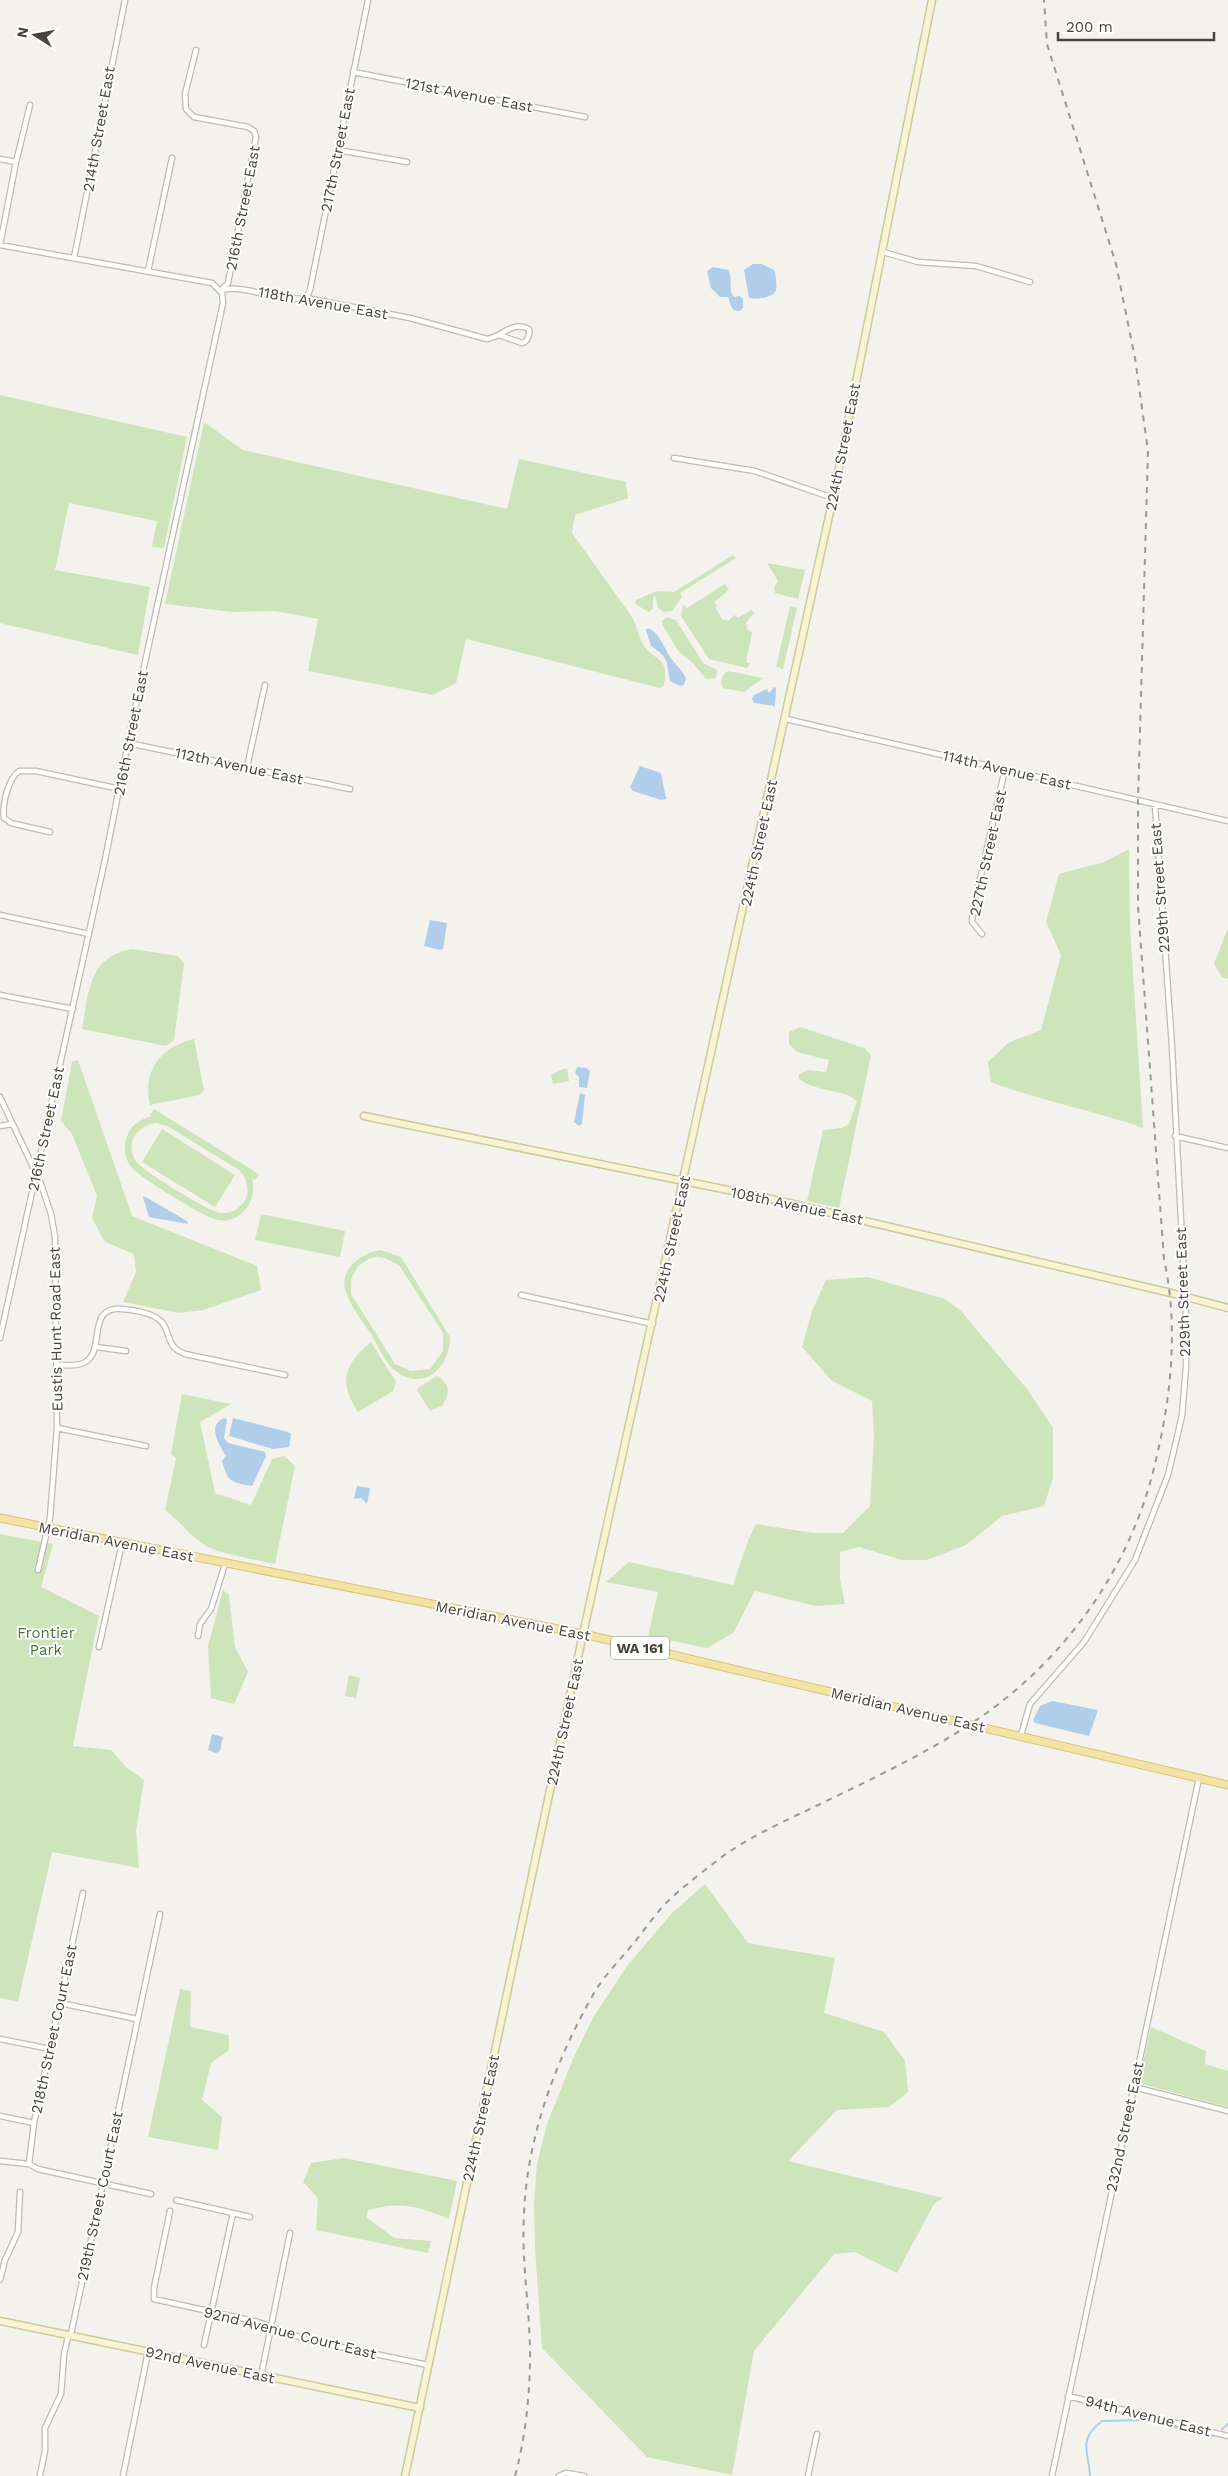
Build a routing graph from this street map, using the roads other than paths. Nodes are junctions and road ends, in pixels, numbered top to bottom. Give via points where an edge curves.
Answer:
1 (125, 0) edge
2 (368, 0) edge
3 (932, 0) edge
4 (196, 50) dead end
5 (353, 72) junction
6 (30, 105) dead end
7 (585, 117) dead end
8 (338, 150) junction
9 (172, 158) dead end
10 (0, 159) edge
11 (16, 162) junction
12 (408, 162) dead end
13 (0, 245) edge
14 (883, 252) junction
15 (74, 258) junction
16 (148, 271) junction
17 (1030, 282) dead end
18 (220, 290) junction
19 (306, 298) junction
20 (499, 335) junction
21 (674, 458) dead end
22 (833, 498) junction
23 (265, 685) dead end
24 (786, 718) junction
25 (128, 743) junction
26 (247, 767) junction
27 (1005, 769) junction
28 (120, 789) junction
29 (350, 789) dead end
30 (1155, 805) junction
31 (1228, 821) edge
32 (50, 832) dead end
33 (0, 915) edge
34 (89, 934) junction
35 (982, 934) dead end
36 (0, 995) edge
37 (72, 1009) junction
38 (0, 1097) edge
39 (364, 1116) dead end
40 (12, 1124) junction
41 (0, 1126) edge
42 (1175, 1136) junction
43 (1228, 1148) edge
44 (36, 1176) junction
45 (684, 1182) junction
46 (521, 1295) dead end
47 (1185, 1297) junction
48 (1228, 1308) edge
49 (653, 1324) junction
50 (0, 1338) edge
51 (96, 1347) junction
52 (126, 1351) dead end
53 (57, 1365) junction
54 (285, 1375) dead end
55 (57, 1428) junction
56 (146, 1446) dead end
57 (0, 1518) edge
58 (48, 1528) junction
59 (122, 1543) junction
60 (225, 1564) junction
61 (38, 1570) dead end
62 (583, 1634) junction
63 (198, 1636) dead end
64 (98, 1647) dead end
65 (1021, 1735) junction
66 (1199, 1778) junction
67 (1228, 1785) edge
68 (83, 1893) dead end
69 (160, 1914) dead end
70 (60, 2003) junction
71 (137, 2019) junction
72 (0, 2039) edge
73 (50, 2049) junction
74 (1134, 2087) junction
75 (1228, 2111) edge
76 (0, 2116) edge
77 (34, 2123) junction
78 (0, 2161) edge
79 (29, 2164) junction
80 (103, 2184) junction
81 (20, 2192) dead end
82 (151, 2194) dead end
83 (176, 2200) dead end
84 (170, 2211) dead end
85 (233, 2213) junction
86 (250, 2217) dead end
87 (290, 2233) dead end
88 (0, 2280) edge
89 (211, 2312) junction
90 (0, 2321) edge
91 (270, 2326) junction
92 (68, 2337) junction
93 (204, 2344) dead end
94 (148, 2352) junction
95 (428, 2365) junction
96 (261, 2376) junction
97 (1068, 2396) junction
98 (420, 2408) junction
99 (817, 2434) dead end
100 (1228, 2436) edge
101 (40, 2475) edge
102 (123, 2476) edge
103 (405, 2476) edge
104 (560, 2476) edge
105 (584, 2476) edge
106 (808, 2476) edge
107 (1052, 2476) edge

1 - 15 street, 214th Street East
2 - 5 street, 217th Street East
3 - 14 main road, 224th Street East
4 - 18 street, 216th Street East via 185,94 186,109 194,117 248,127 254,131 256,144 228,282
5 - 7 street, 121st Avenue East
5 - 8 street, 217th Street East
6 - 11 street
8 - 12 street
8 - 19 street, 217th Street East
9 - 16 street
10 - 11 street
11 - 13 street
13 - 15 street, 118th Avenue East
14 - 17 street via 918,262 976,266
14 - 22 main road, 224th Street East
15 - 16 street, 118th Avenue East
16 - 18 street, 118th Avenue East via 212,283
18 - 19 street, 118th Avenue East via 236,288
18 - 25 street, 216th Street East via 222,308
19 - 20 street, 118th Avenue East via 410,318 487,339
20 - 20 street, 118th Avenue East via 514,326 529,329 530,333 522,343
21 - 22 street via 755,471
22 - 24 main road, 224th Street East
23 - 26 street
24 - 27 street, 114th Avenue East
24 - 45 main road, 224th Street East
25 - 26 street, 112th Avenue East
25 - 28 street, 216th Street East
26 - 29 street, 112th Avenue East
27 - 30 street, 114th Avenue East
27 - 35 street, 227th Street East via 973,910 972,922
28 - 32 street via 36,771 19,771 14,775 7,794 4,818 11,823
28 - 34 street, 216th Street East
30 - 31 street, 114th Avenue East
30 - 42 street, 229th Street East
33 - 34 street
34 - 37 street, 216th Street East
36 - 37 street
37 - 44 street, 216th Street East
38 - 40 street, Eustis Hunt Road East
39 - 45 main road, 108th Avenue East
40 - 41 street
40 - 44 street, Eustis Hunt Road East
42 - 43 street
42 - 47 street, 229th Street East
44 - 50 street, 216th Street East
44 - 53 street, Eustis Hunt Road East via 49,1206 55,1237
45 - 47 main road, 108th Avenue East via 823,1210
45 - 49 main road, 224th Street East
46 - 49 street
47 - 48 main road, 108th Avenue East
47 - 65 street, 229th Street East via 1186,1367 1182,1416 1174,1457 1157,1509 1120,1586 1073,1657 1030,1704
49 - 62 main road, 224th Street East
51 - 52 street
51 - 53 street via 89,1359 82,1363
51 - 54 street via 97,1326 106,1313 134,1310 161,1321 169,1342 179,1352
53 - 55 street, Eustis Hunt Road East
55 - 56 street
55 - 58 street, Eustis Hunt Road East
57 - 58 main road, Meridian Avenue East / WA 161
58 - 59 main road, Meridian Avenue East / WA 161
58 - 61 street, Eustis Hunt Road East
59 - 60 main road, Meridian Avenue East / WA 161
59 - 64 street
60 - 62 main road, Meridian Avenue East / WA 161
60 - 63 street via 211,1609 200,1624
62 - 65 main road, Meridian Avenue East / WA 161
62 - 95 main road, 224th Street East
65 - 66 main road, Meridian Avenue East / WA 161
66 - 67 main road, Meridian Avenue East / WA 161
66 - 74 street, 232nd Street East
68 - 70 street, 218th Street Court East
69 - 71 street, 219th Street Court East
70 - 71 street
70 - 73 street, 218th Street Court East
71 - 80 street, 219th Street Court East
72 - 73 street
73 - 77 street, 218th Street Court East
74 - 75 street
74 - 97 street, 232nd Street East
76 - 77 street
77 - 79 street, 218th Street Court East
78 - 79 street
79 - 80 street
80 - 82 street
80 - 92 street, 219th Street Court East
81 - 88 street via 18,2232
83 - 85 street
84 - 89 street, 92nd Avenue Court East via 154,2298
85 - 86 street
85 - 89 street
87 - 91 street
89 - 91 street, 92nd Avenue Court East
89 - 93 street
90 - 92 main road, 92nd Avenue East
91 - 95 street, 92nd Avenue Court East via 308,2340
91 - 96 street
92 - 94 main road, 92nd Avenue East
92 - 101 street, 219th Street Court East via 62,2390 45,2428
94 - 96 main road, 92nd Avenue East
94 - 102 street
95 - 98 main road, 224th Street East
96 - 98 main road, 92nd Avenue East
97 - 100 street, 94th Avenue East
97 - 107 street, 232nd Street East
98 - 103 main road, 224th Street East
99 - 106 street
104 - 105 street via 566,2473

